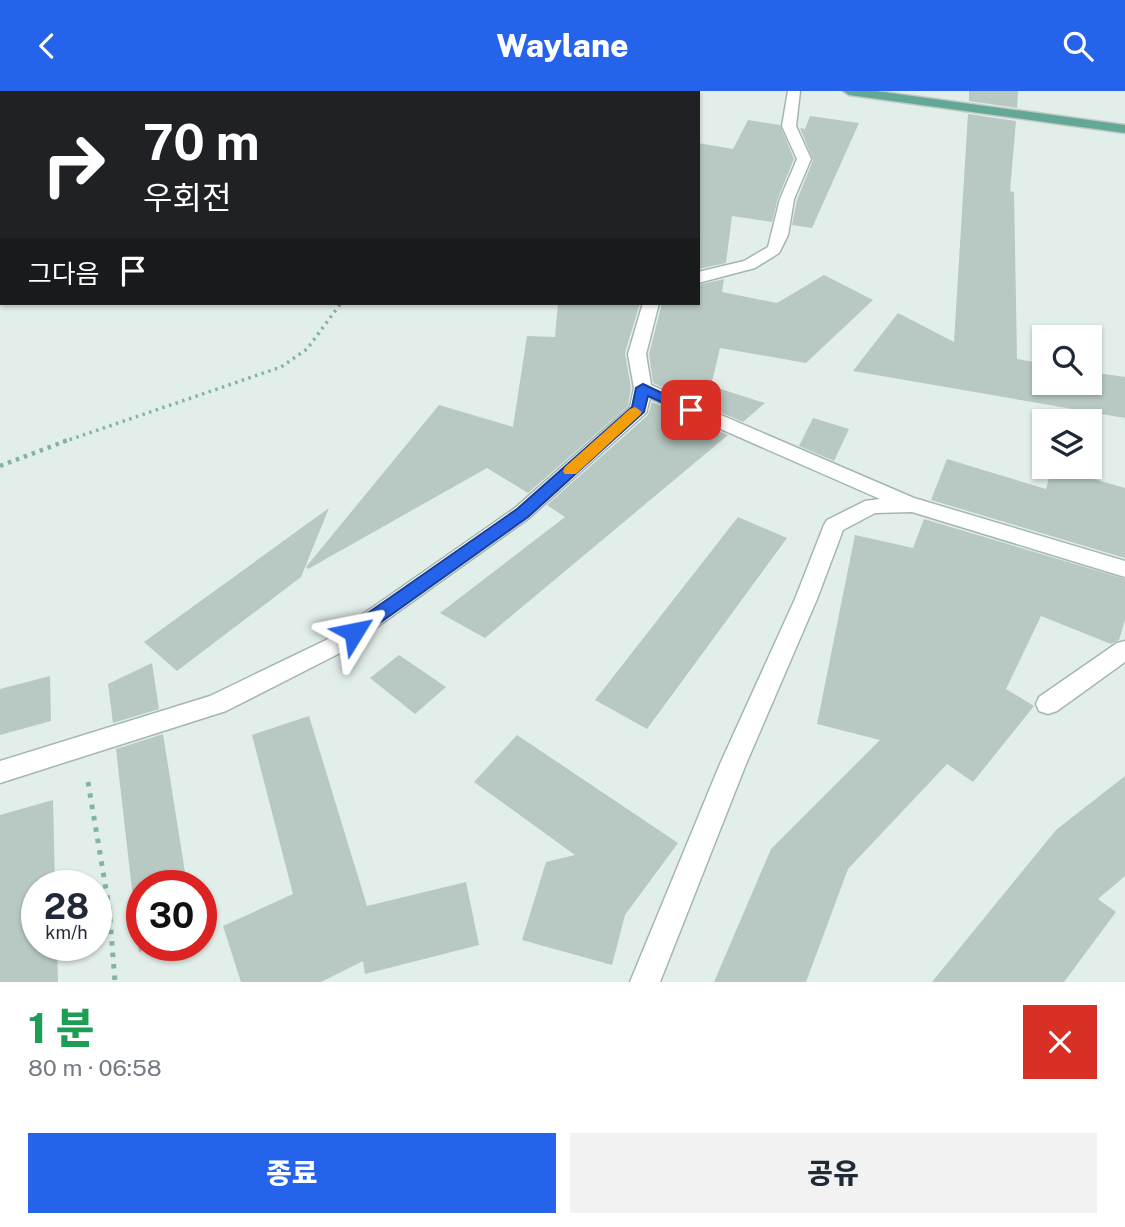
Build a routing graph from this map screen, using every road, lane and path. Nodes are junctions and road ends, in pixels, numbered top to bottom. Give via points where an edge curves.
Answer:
1 (794, 91) edge
2 (849, 91) edge
3 (1125, 129) edge
4 (700, 277) edge
5 (340, 305) edge
6 (650, 305) edge
7 (643, 388) junction
8 (0, 466) edge
9 (912, 505) junction
10 (1125, 569) edge
11 (1125, 650) edge
12 (1048, 704) dead end
13 (82, 747) junction
14 (0, 772) edge
15 (647, 979) edge
16 (115, 982) edge

1 - 4 street via 789,126 804,159 782,215 783,233 757,262
2 - 3 main road
5 - 8 path via 307,349 281,367
6 - 7 street via 636,347 635,367
7 - 9 street
7 - 13 street via 639,408 522,513 334,646 217,704
9 - 10 street
9 - 15 street via 872,506 834,524
11 - 12 street
13 - 14 street
13 - 16 path

